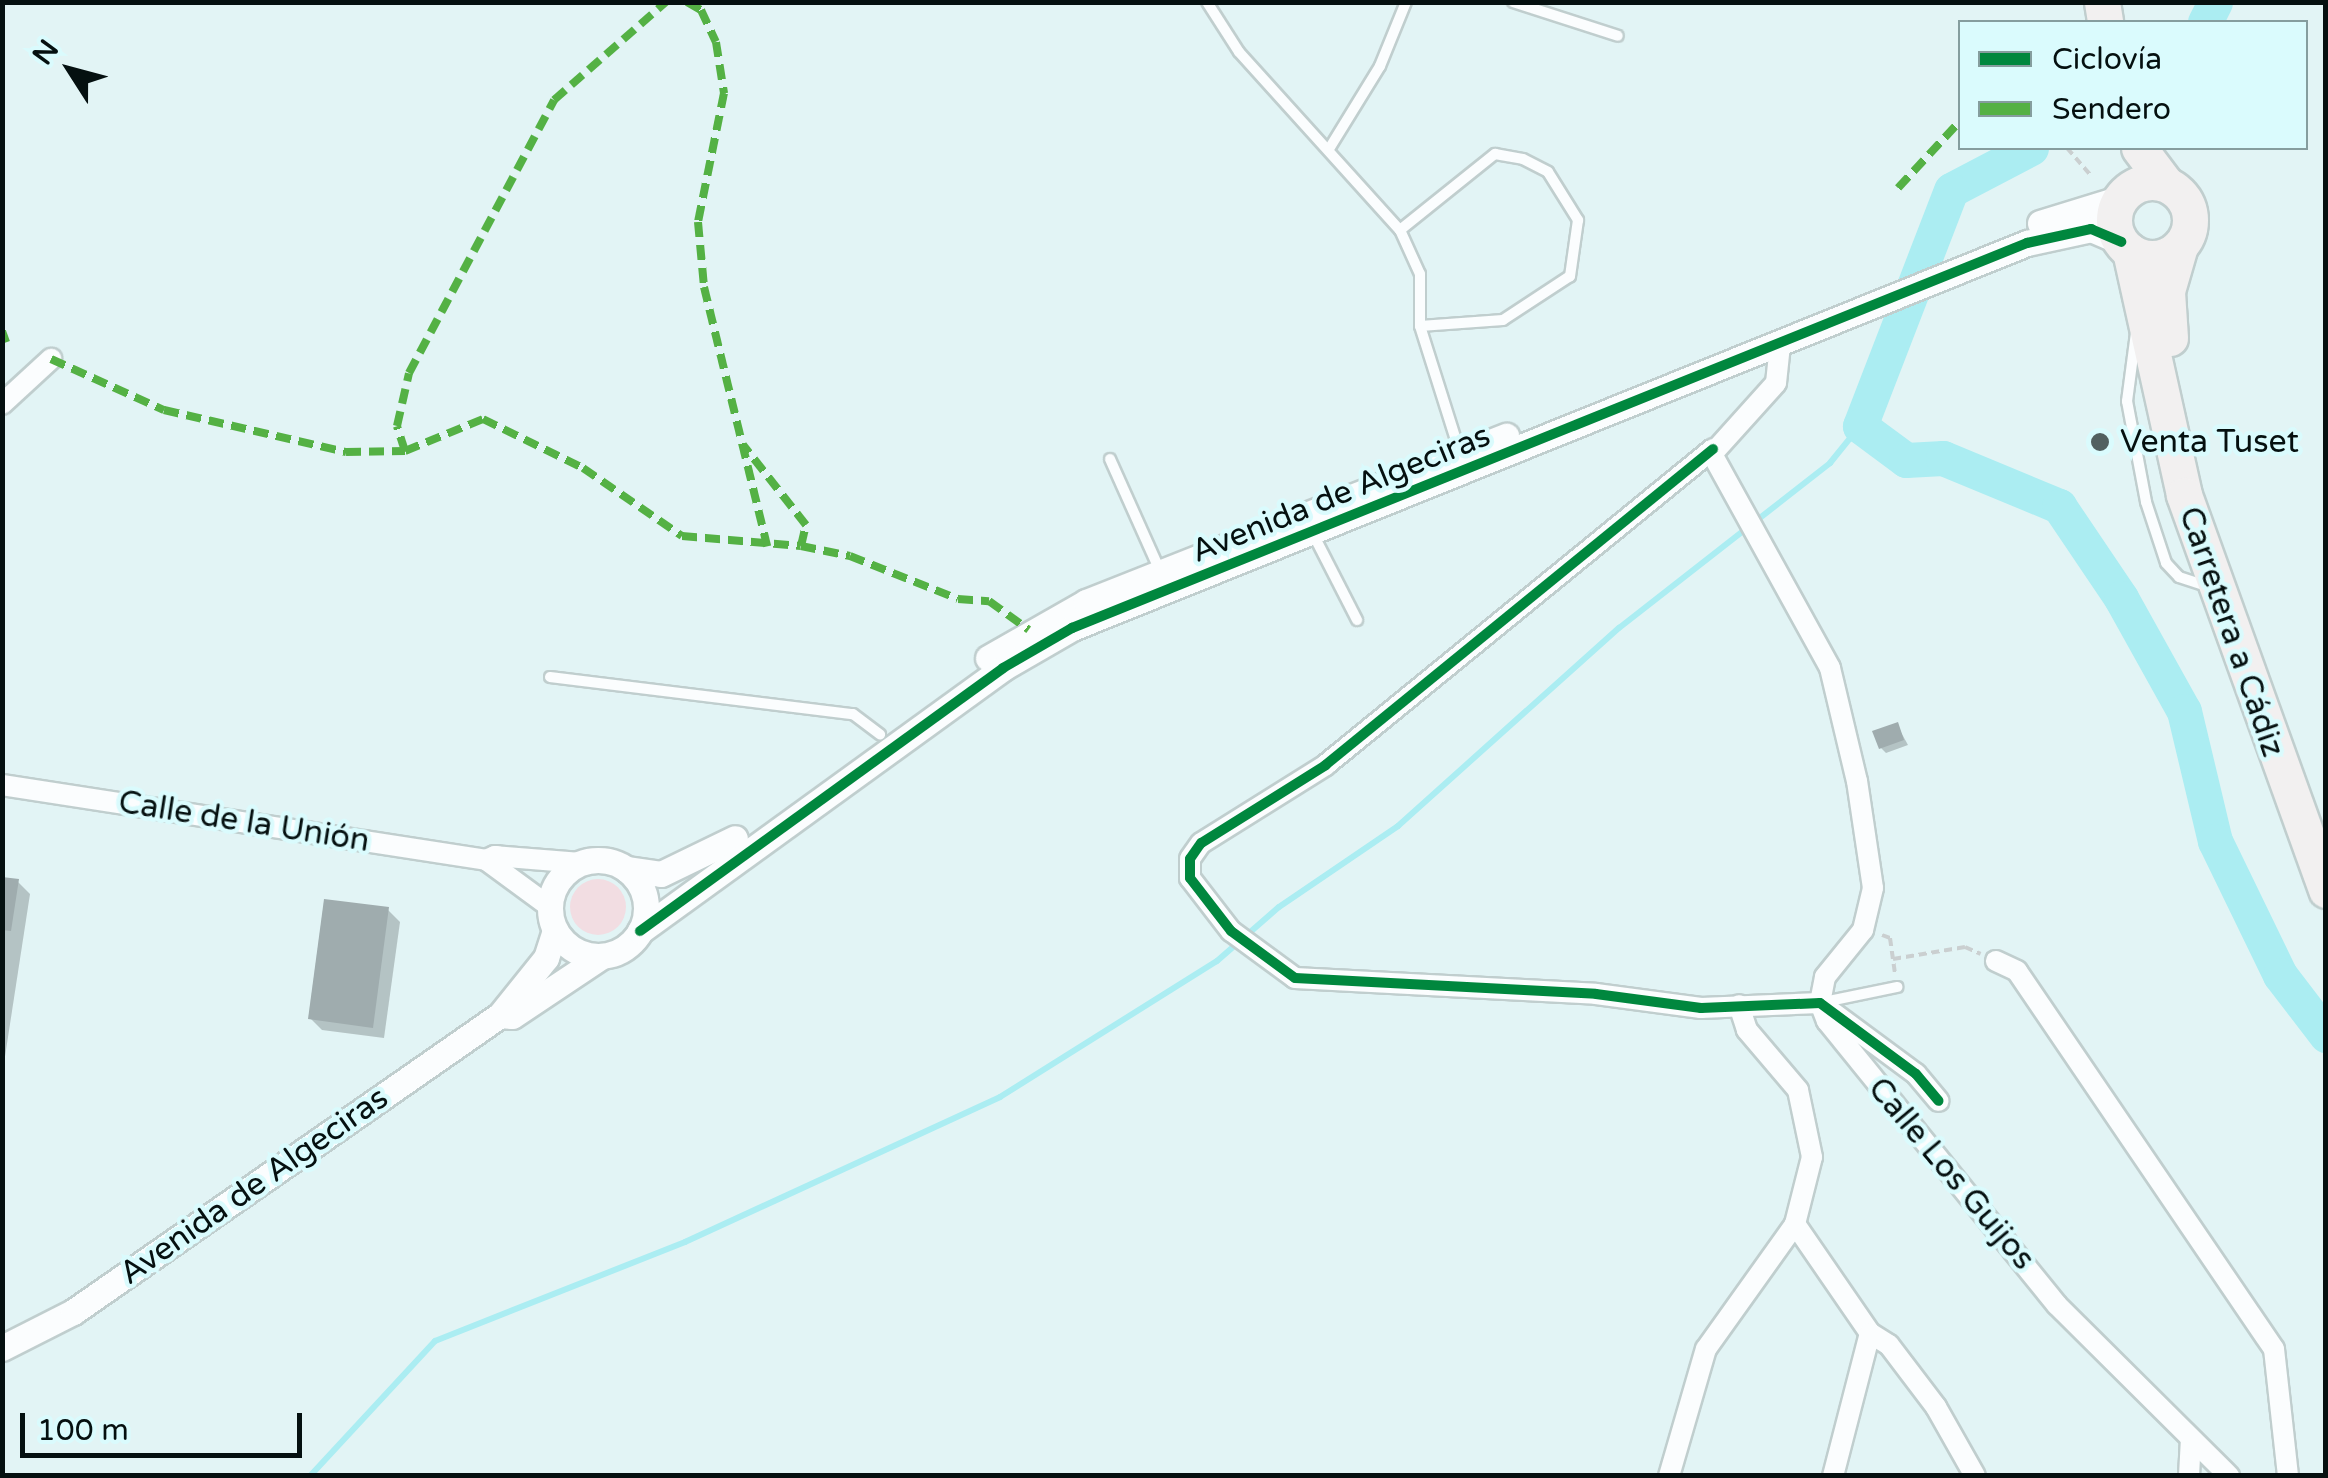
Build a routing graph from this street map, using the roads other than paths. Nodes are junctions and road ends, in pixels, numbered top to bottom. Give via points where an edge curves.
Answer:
1 (1207, 2) edge
2 (1406, 2) edge
3 (1513, 2) edge
4 (1618, 36) dead end
5 (1329, 149) junction
6 (2123, 150) edge
7 (2140, 150) edge
8 (2166, 184) junction
9 (2124, 195) junction
10 (1400, 230) junction
11 (2125, 246) junction
12 (2180, 246) junction
13 (1998, 247) junction
14 (1868, 300) junction
15 (1808, 316) junction
16 (1420, 326) junction
17 (1780, 346) junction
18 (51, 359) dead end
19 (2, 404) edge
20 (1713, 449) junction
21 (1460, 454) junction
22 (1110, 459) dead end
23 (1312, 532) junction
24 (1160, 572) junction
25 (2221, 585) junction
26 (1358, 620) dead end
27 (550, 677) dead end
28 (880, 734) junction
29 (2, 785) edge
30 (2326, 859) edge
31 (486, 860) junction
32 (581, 863) junction
33 (626, 869) junction
34 (2326, 890) edge
35 (552, 919) junction
36 (640, 931) junction
37 (602, 956) junction
38 (1996, 961) road end
39 (1897, 987) road end
40 (1820, 1003) junction
41 (1739, 1006) junction
42 (500, 1015) junction
43 (1940, 1102) dead end
44 (1795, 1224) junction
45 (1870, 1332) junction
46 (2, 1348) edge
47 (2191, 1440) junction
48 (1669, 1476) edge
49 (1834, 1476) edge
50 (1975, 1476) edge
51 (2189, 1476) edge
52 (2230, 1476) edge
53 (2288, 1476) edge

1 - 5 lane via 1239,52
2 - 5 lane via 1380,66
3 - 4 lane
5 - 10 lane
6 - 9 highway
7 - 8 highway
8 - 9 highway via 2145,182
8 - 12 highway via 2182,196 2190,216
9 - 11 highway via 2114,215
9 - 13 street, Avenida de Algeciras
10 - 16 lane via 1420,274
10 - 16 lane via 1495,154 1548,172 1578,220 1579,249 1570,276 1502,320
11 - 12 highway via 2156,258
11 - 13 street, Avenida de Algeciras via 2072,230
11 - 25 highway, Carretera a Cádiz via 2144,298 2184,495
12 - 25 highway, Carretera a Cádiz via 2167,292 2173,359
13 - 14 street, Avenida de Algeciras
14 - 15 street, Avenida de Algeciras
14 - 17 street, Avenida de Algeciras
15 - 17 street
15 - 21 street, Avenida de Algeciras
16 - 21 lane
17 - 20 street via 1783,365 1776,382
17 - 23 street, Avenida de Algeciras
18 - 19 street
20 - 40 street via 1830,668 1873,888 1863,930 1826,977
20 - 41 street via 1326,765 1201,843 1190,859 1190,878 1230,931 1295,978
21 - 24 street, Avenida de Algeciras
22 - 24 lane
23 - 26 lane
23 - 36 street, Avenida de Algeciras via 1028,652
24 - 28 street, Avenida de Algeciras via 1029,630
25 - 30 highway, Carretera a Cádiz
25 - 34 highway, Carretera a Cádiz
27 - 28 lane via 854,714
28 - 33 street, Avenida de Algeciras via 706,856 661,874
29 - 31 street, Calle de la Unión
31 - 32 street, Calle de la Unión
31 - 35 street, Calle de la Unión
32 - 33 street via 604,860
32 - 35 street via 556,885
33 - 36 street via 644,898
35 - 37 street via 580,953
35 - 42 street, Avenida de Algeciras via 546,958
36 - 37 street via 624,948
37 - 42 street, Avenida de Algeciras via 512,1016
38 - 53 street via 2017,971 2274,1349
39 - 40 lane
40 - 41 street
40 - 43 street via 1916,1074
40 - 47 street, Calle Los Guijos via 1876,1084 2057,1305
41 - 44 street via 1746,1030 1798,1090 1809,1124 1812,1156
42 - 46 street, Avenida de Algeciras via 73,1312
44 - 45 street
44 - 48 street via 1706,1349
45 - 49 street
45 - 50 street via 1889,1345 1936,1407
47 - 51 street
47 - 52 street, Calle Los Guijos

